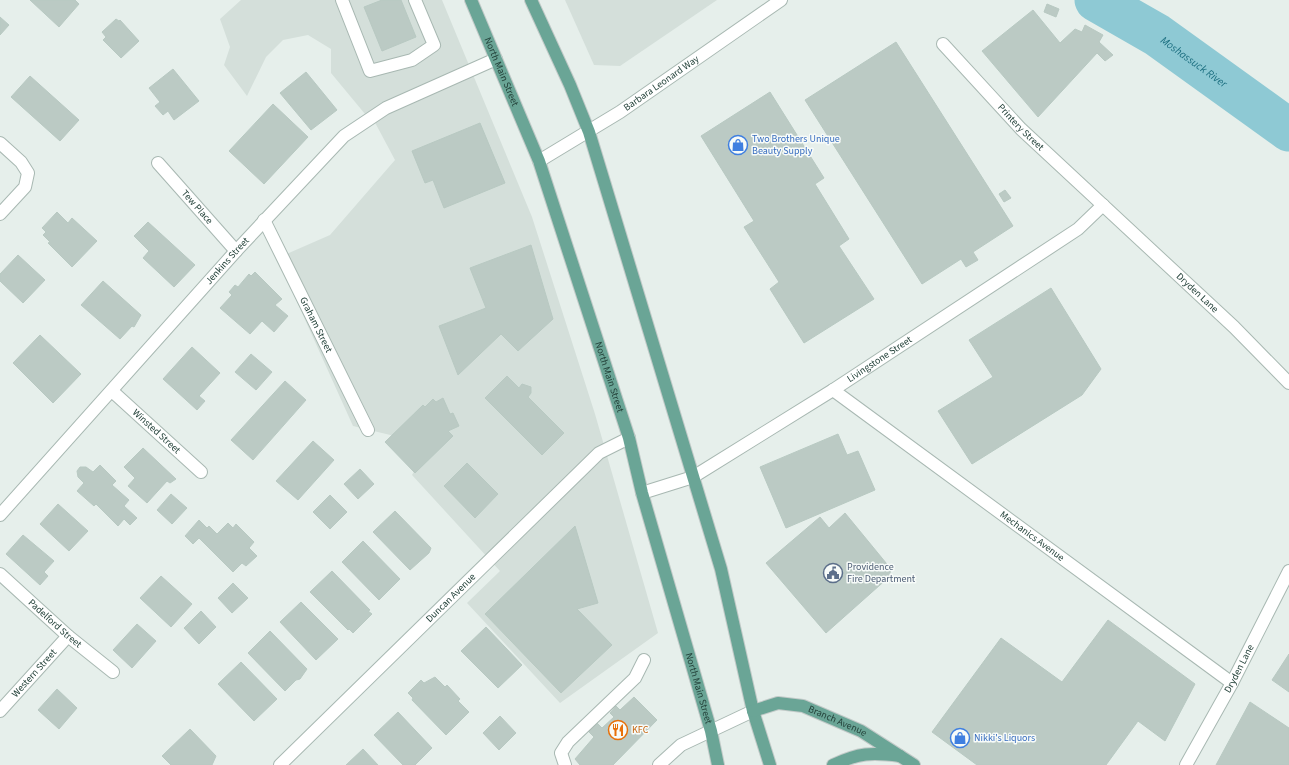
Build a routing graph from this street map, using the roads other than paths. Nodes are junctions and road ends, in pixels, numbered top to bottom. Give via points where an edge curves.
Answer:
1 (342, 0) edge
2 (415, 0) edge
3 (471, 0) edge
4 (531, 0) edge
5 (781, 0) edge
6 (943, 44) dead end
7 (496, 59) junction
8 (589, 132) junction
9 (0, 143) edge
10 (539, 161) junction
11 (158, 163) dead end
12 (1103, 205) junction
13 (0, 214) edge
14 (264, 220) junction
15 (236, 251) junction
16 (1289, 383) edge
17 (833, 390) junction
18 (112, 391) junction
19 (368, 430) dead end
20 (629, 438) junction
21 (201, 472) dead end
22 (693, 477) junction
23 (642, 493) junction
24 (0, 515) edge
25 (1289, 570) edge
26 (0, 574) edge
27 (68, 636) junction
28 (644, 660) dead end
29 (113, 672) dead end
30 (1232, 683) junction
31 (0, 711) edge
32 (753, 711) junction
33 (711, 731) junction
34 (902, 757) junction
35 (280, 765) edge
36 (565, 765) edge
37 (659, 765) edge
38 (718, 765) edge
39 (770, 765) edge
40 (833, 765) edge
41 (914, 765) edge
42 (1186, 765) edge

1 - 2 street via 370,71 412,60 434,45
3 - 7 main road, North Main Street
4 - 8 main road
5 - 8 street, Barbara Leonard Way
6 - 12 street, Printery Street via 1021,129
7 - 10 main road, North Main Street
7 - 14 street, Jenkins Street via 386,108 368,119 344,136
8 - 10 street, Barbara Leonard Way
8 - 22 main road
9 - 13 street via 21,162 28,173 25,187
10 - 20 main road, North Main Street
11 - 15 street, Tew Place
12 - 16 street, Dryden Lane via 1234,327
12 - 17 street, Livingstone Street via 1078,229
14 - 15 street, Jenkins Street
14 - 19 street, Graham Street
15 - 18 street, Jenkins Street
17 - 22 street, Livingstone Street
17 - 30 street, Mechanics Avenue
18 - 21 street, Winsted Street
18 - 24 street, Jenkins Street
20 - 23 main road, North Main Street
20 - 35 street, Duncan Avenue via 599,453
22 - 23 street, Livingstone Street
22 - 32 main road via 721,569
23 - 33 main road, North Main Street
25 - 30 street, Dryden Lane
26 - 27 street, Padelford Street
27 - 29 street, Padelford Street
27 - 31 street, Western Street
28 - 36 street via 635,678 568,742 561,753
30 - 42 street, Dryden Lane
32 - 33 street
32 - 34 main road, Branch Avenue via 778,703 803,706 862,731
32 - 39 main road
33 - 37 street via 681,745
33 - 38 main road, North Main Street
34 - 40 main road via 874,753 848,758
34 - 41 main road, Branch Avenue

